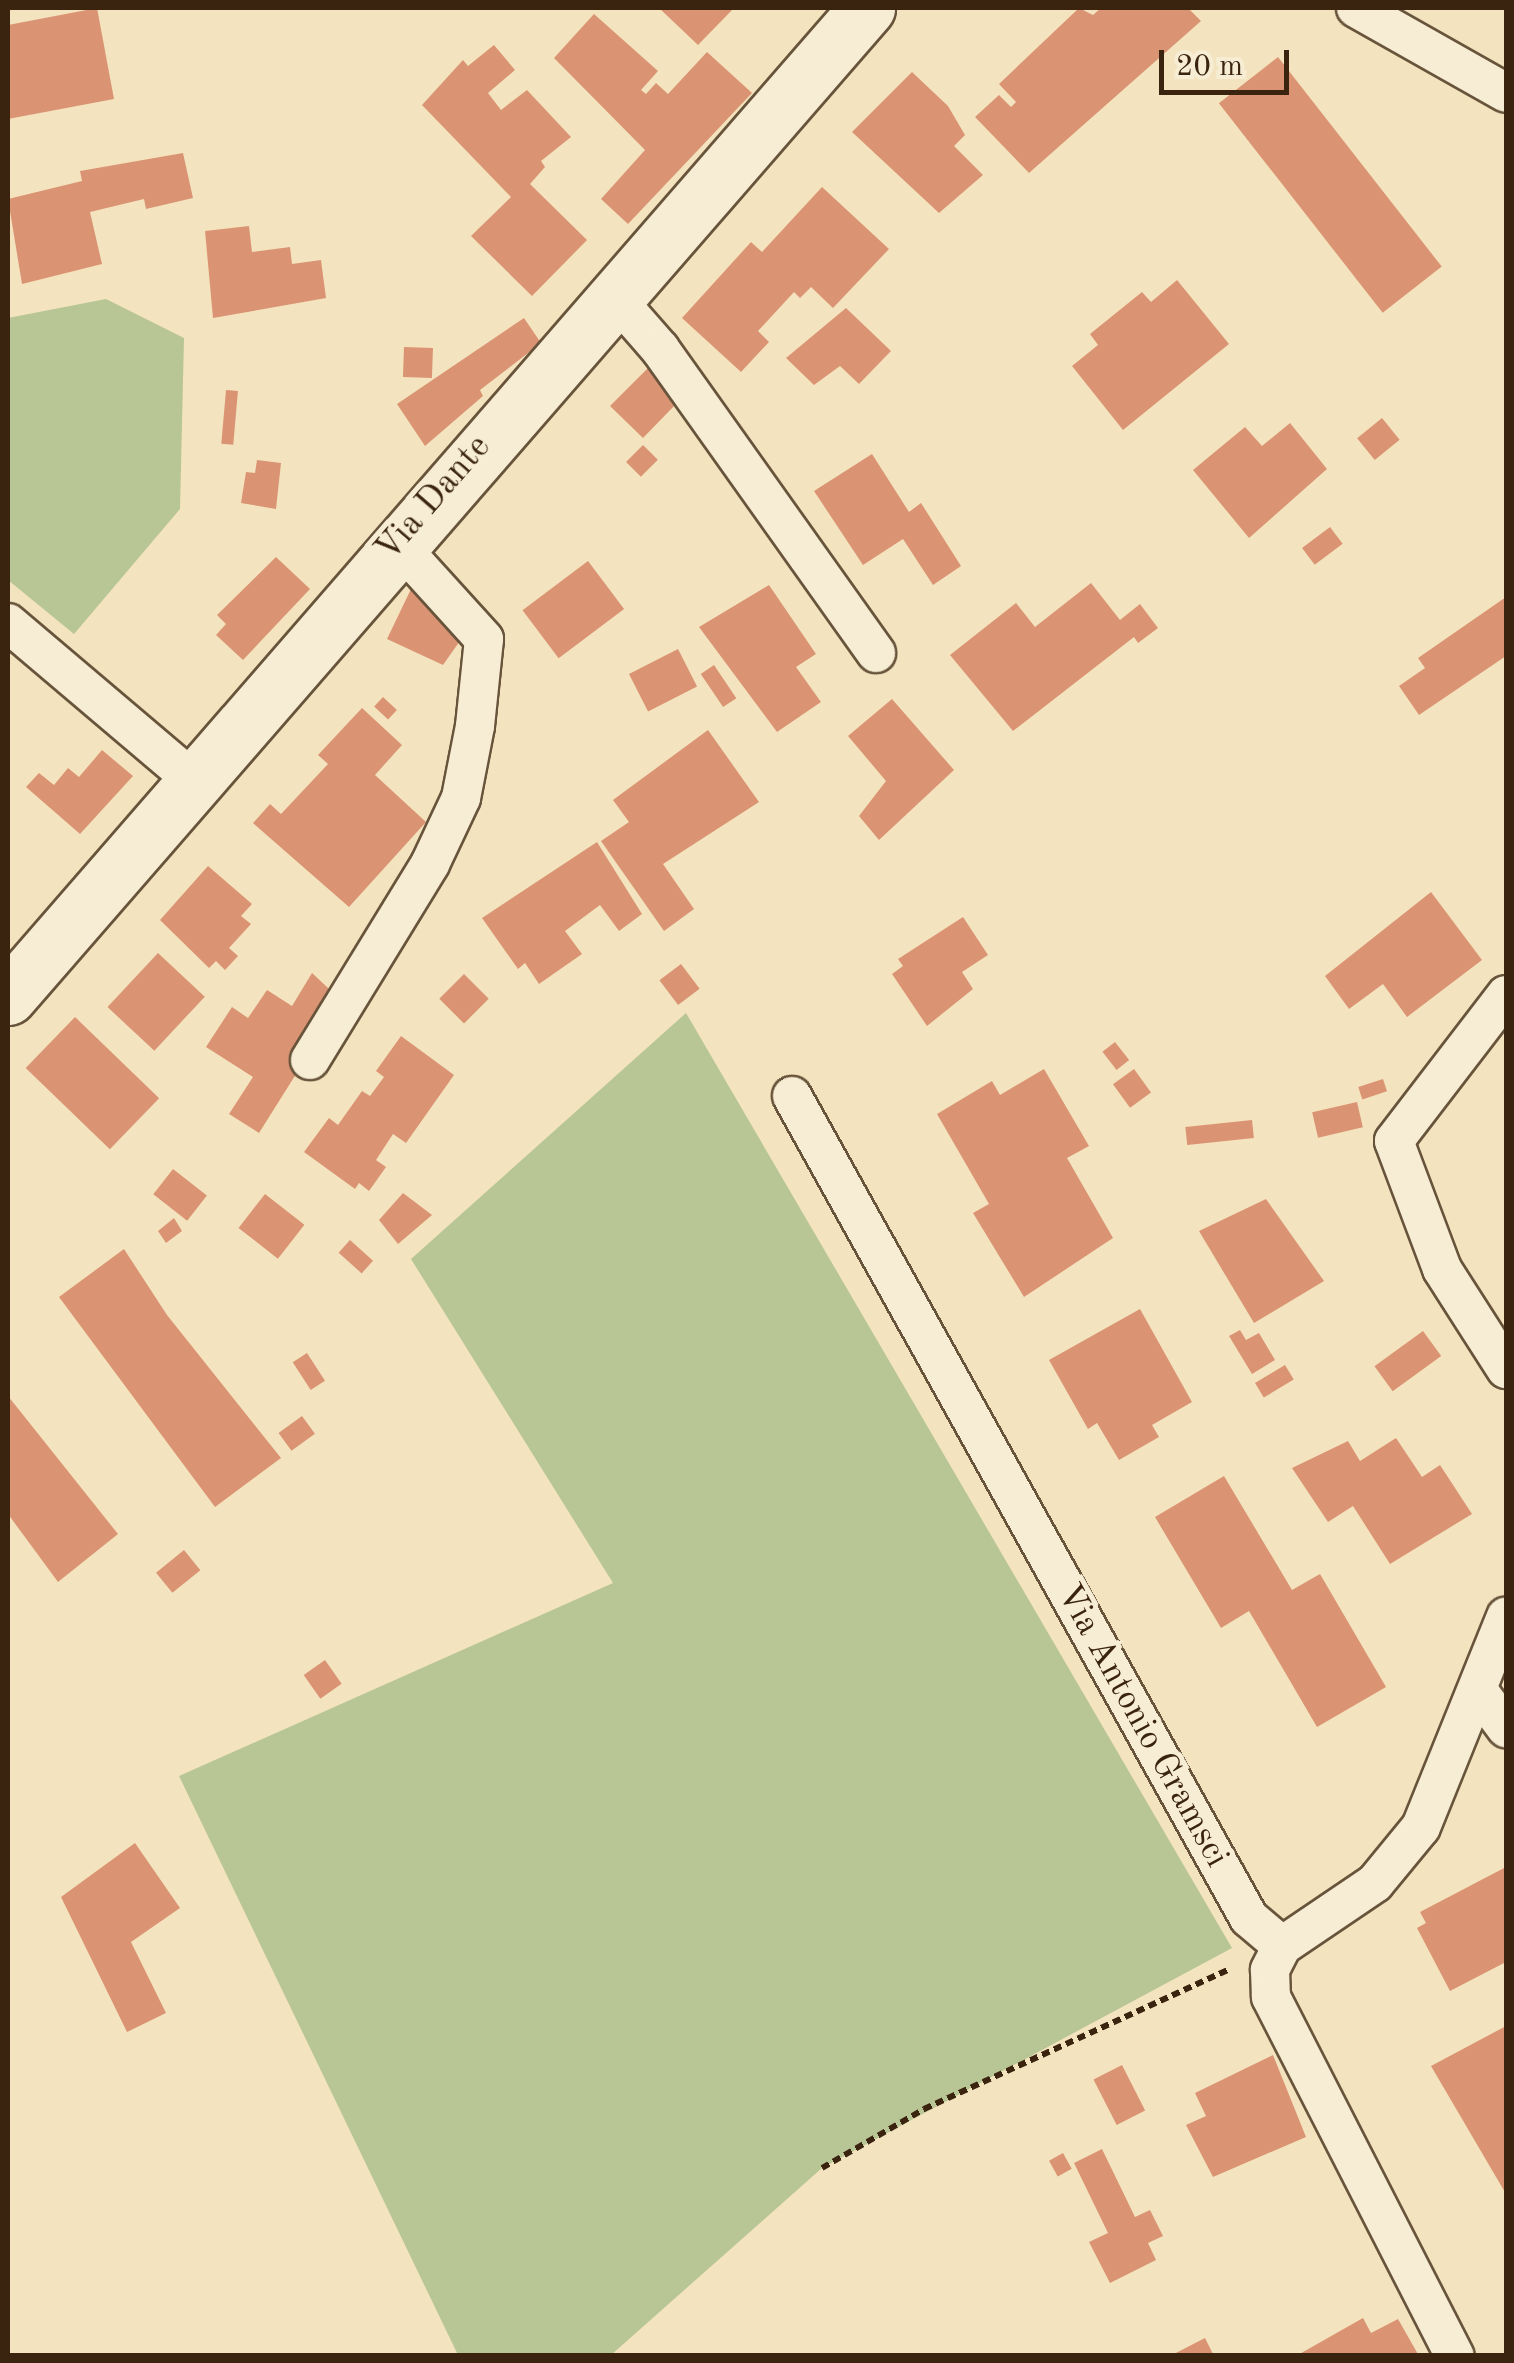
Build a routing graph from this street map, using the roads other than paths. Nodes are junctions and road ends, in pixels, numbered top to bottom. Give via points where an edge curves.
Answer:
1 (866, 8) edge
2 (1356, 8) edge
3 (1506, 92) edge
4 (612, 294) junction
5 (396, 542) junction
6 (8, 623) edge
7 (876, 653) dead end
8 (192, 779) junction
9 (1506, 995) edge
10 (8, 997) edge
11 (310, 1060) dead end
12 (792, 1096) dead end
13 (1506, 1369) edge
14 (1506, 1617) edge
15 (1480, 1694) junction
16 (1506, 1728) edge
17 (1282, 1946) junction
18 (1455, 2356) edge

1 - 4 street, Via Dante
2 - 3 street
4 - 5 street, Via Dante
4 - 7 street via 660,350
5 - 8 street, Via Dante
5 - 11 street via 484,639 474,726 461,798 430,864
6 - 8 street
8 - 10 street, Via Dante
9 - 13 street via 1394,1141 1442,1269
12 - 17 street, Via Antonio Gramsci via 1249,1918
14 - 15 street
15 - 16 street
15 - 17 street via 1401,1857
17 - 18 street via 1270,1970 1270,1997

